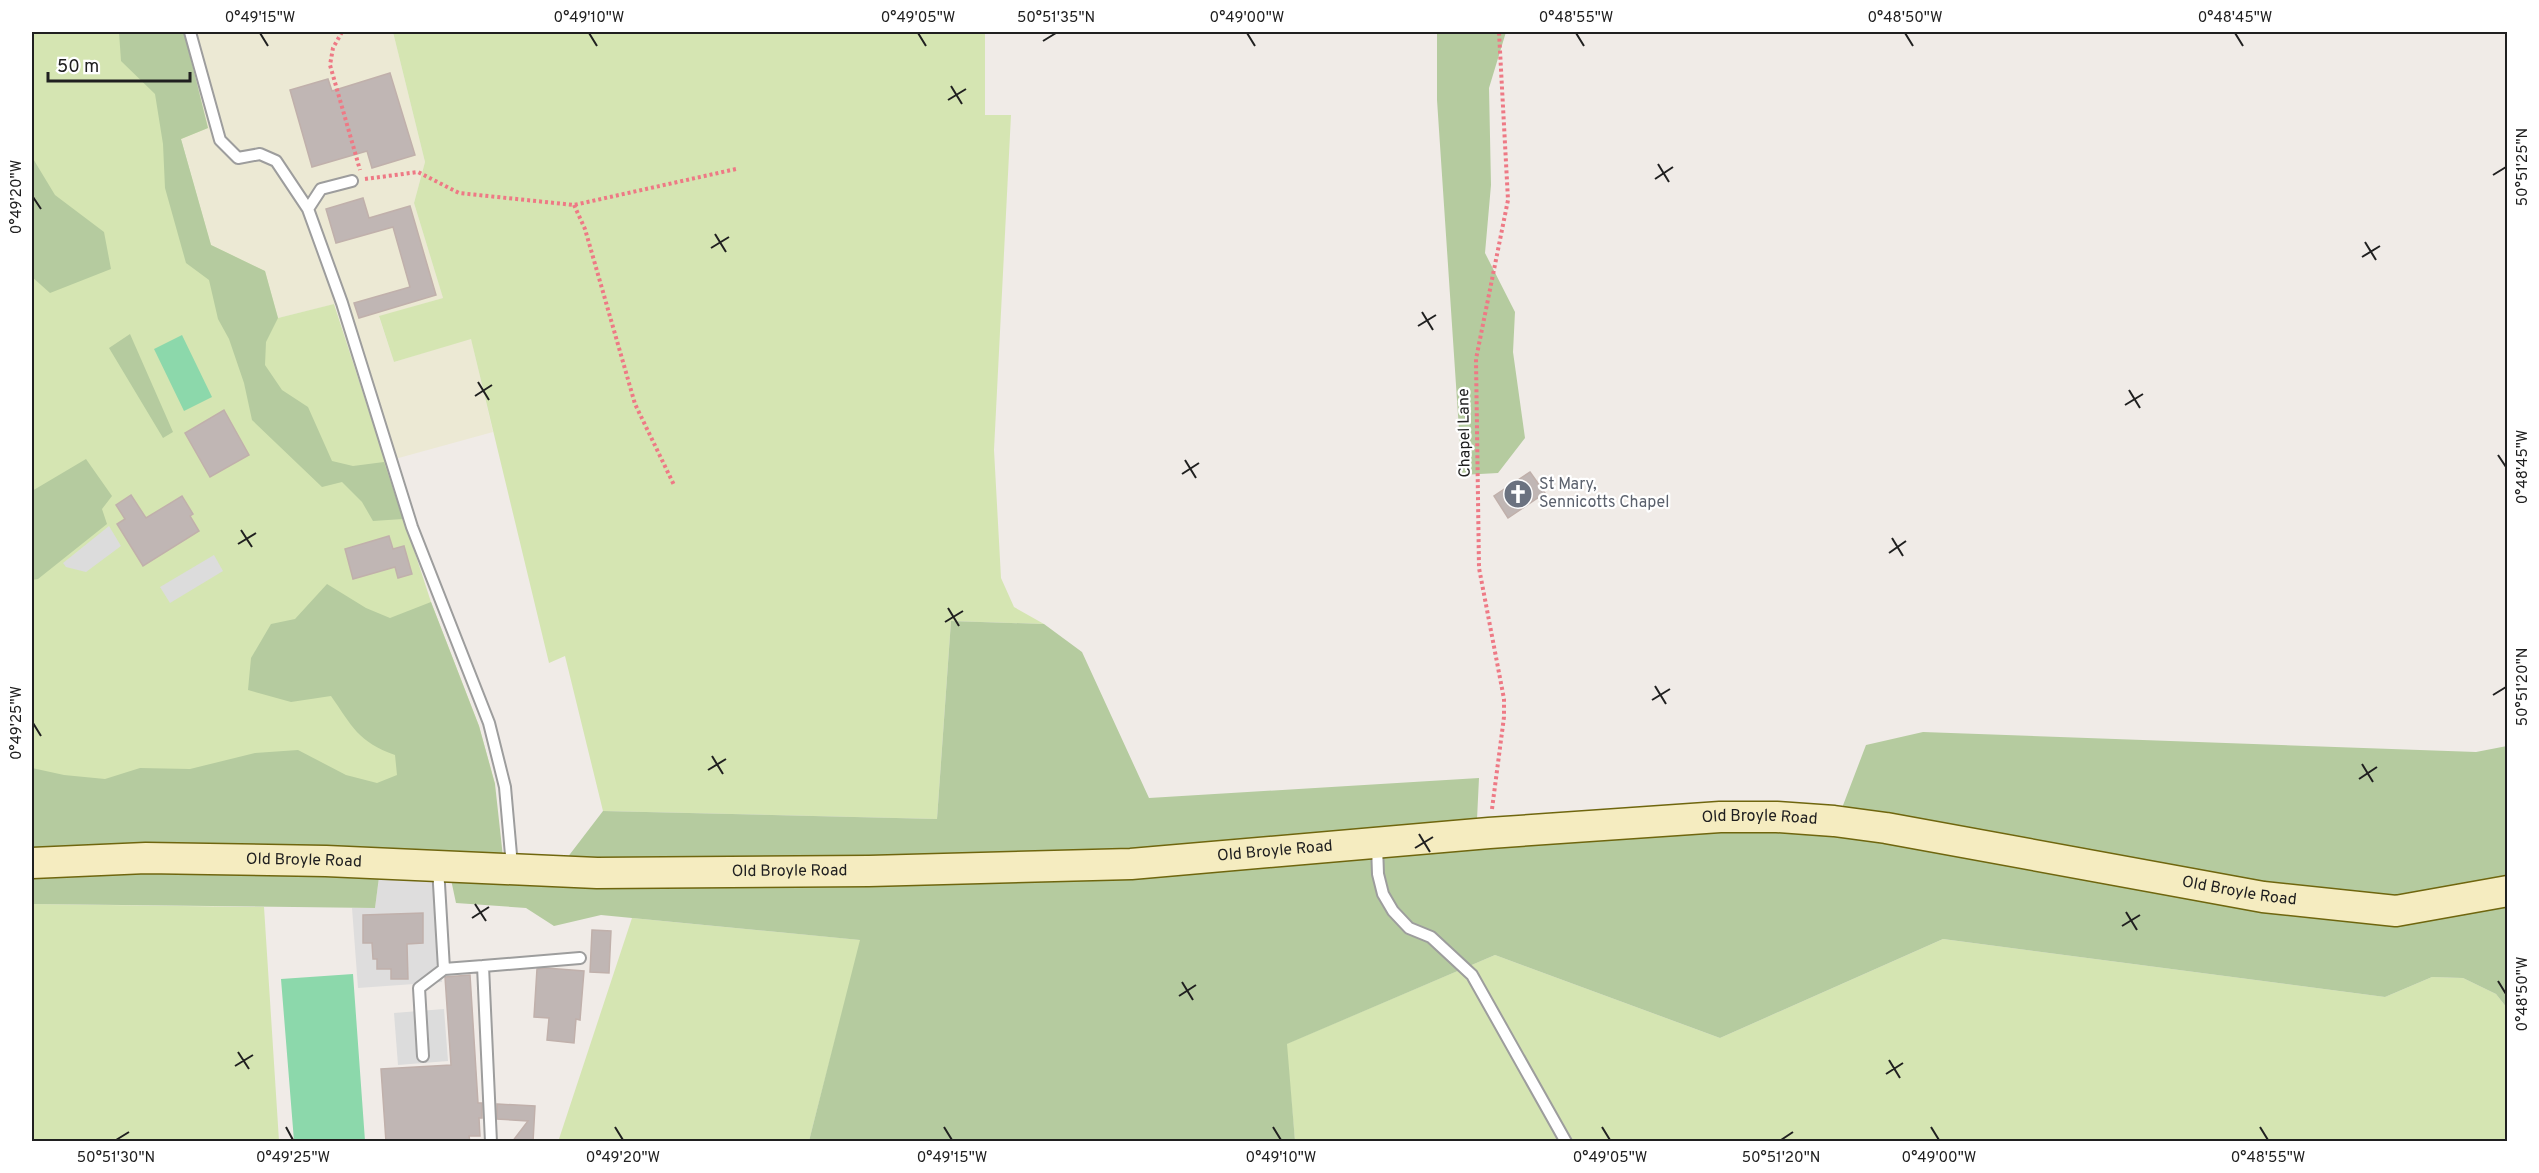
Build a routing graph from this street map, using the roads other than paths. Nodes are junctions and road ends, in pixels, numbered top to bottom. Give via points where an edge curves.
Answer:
1 (190, 32) edge
2 (352, 181) road end
3 (308, 209) junction
4 (1377, 842) junction
5 (32, 863) edge
6 (438, 866) junction
7 (513, 869) junction
8 (2508, 891) edge
9 (580, 958) dead end
10 (483, 966) junction
11 (444, 969) junction
12 (423, 1056) dead end
13 (490, 1142) edge
14 (1566, 1142) edge

1 - 3 lane via 220,140 238,158 260,154 276,161
2 - 3 lane via 321,189
3 - 7 lane via 342,303 412,527 489,723 505,787
4 - 7 main road, Old Broyle Road via 1131,864 858,871 597,873
4 - 8 main road, Old Broyle Road via 1678,819 1777,817 1886,828 2262,897 2396,911
4 - 14 lane via 1378,874 1393,911 1409,928 1431,937 1449,951 1472,975
5 - 6 main road, Old Broyle Road via 146,858
6 - 7 main road, Old Broyle Road
6 - 11 lane
9 - 10 lane
10 - 11 lane
10 - 13 lane
11 - 12 lane via 419,988

